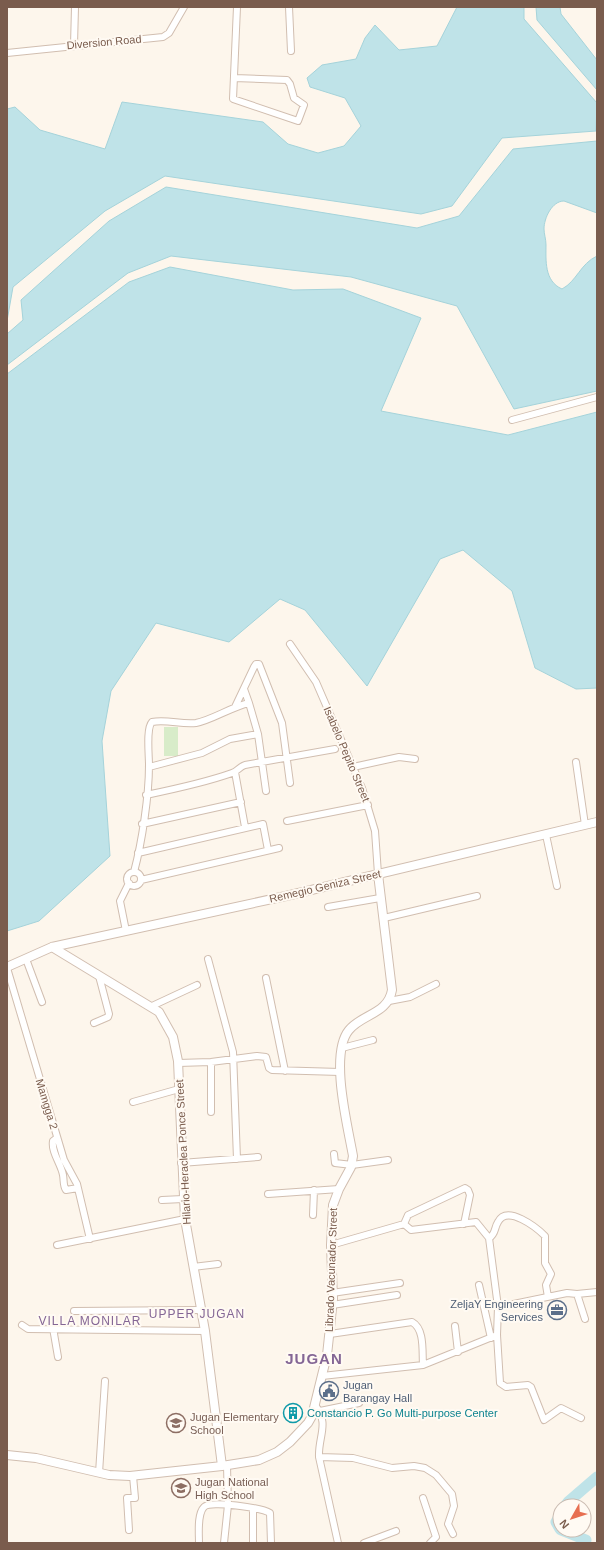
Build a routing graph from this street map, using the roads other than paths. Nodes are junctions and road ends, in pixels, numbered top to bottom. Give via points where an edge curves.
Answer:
1 (75, 7) edge
2 (184, 7) edge
3 (236, 7) edge
4 (289, 7) edge
5 (74, 45) junction
6 (292, 51) dead end
7 (7, 53) edge
8 (234, 78) junction
9 (597, 397) edge
10 (512, 420) dead end
11 (290, 644) dead end
12 (244, 689) junction
13 (249, 703) junction
14 (235, 707) junction
15 (258, 734) junction
16 (335, 748) dead end
17 (286, 757) junction
18 (415, 759) dead end
19 (261, 761) junction
20 (576, 762) dead end
21 (149, 767) junction
22 (353, 768) junction
23 (235, 772) junction
24 (290, 783) dead end
25 (266, 791) dead end
26 (146, 795) junction
27 (241, 802) junction
28 (368, 804) junction
29 (287, 821) dead end
30 (597, 822) edge
31 (142, 824) junction
32 (585, 825) junction
33 (245, 827) junction
34 (546, 835) junction
35 (279, 848) dead end
36 (268, 850) junction
37 (138, 853) junction
38 (134, 872) junction
39 (378, 874) junction
40 (141, 880) junction
41 (129, 883) junction
42 (557, 886) dead end
43 (477, 896) dead end
44 (380, 898) junction
45 (328, 907) dead end
46 (384, 918) junction
47 (126, 931) junction
48 (52, 947) junction
49 (26, 959) junction
50 (208, 959) dead end
51 (7, 968) edge
52 (99, 976) junction
53 (266, 978) dead end
54 (436, 984) dead end
55 (197, 985) dead end
56 (389, 1001) junction
57 (42, 1002) dead end
58 (152, 1006) junction
59 (94, 1023) dead end
60 (373, 1040) dead end
61 (342, 1048) junction
62 (234, 1060) junction
63 (211, 1062) junction
64 (178, 1063) junction
65 (285, 1071) junction
66 (340, 1072) junction
67 (179, 1089) junction
68 (133, 1102) dead end
69 (211, 1112) dead end
70 (57, 1138) junction
71 (334, 1154) dead end
72 (258, 1157) dead end
73 (237, 1159) junction
74 (388, 1160) dead end
75 (181, 1163) junction
76 (352, 1165) junction
77 (78, 1188) junction
78 (339, 1188) junction
79 (314, 1190) junction
80 (268, 1194) dead end
81 (183, 1199) junction
82 (162, 1200) dead end
83 (313, 1215) dead end
84 (185, 1219) junction
85 (404, 1224) junction
86 (464, 1224) junction
87 (490, 1238) junction
88 (90, 1239) junction
89 (57, 1245) dead end
90 (331, 1246) junction
91 (218, 1264) dead end
92 (193, 1267) junction
93 (400, 1283) dead end
94 (479, 1285) dead end
95 (597, 1292) edge
96 (332, 1293) junction
97 (577, 1294) junction
98 (397, 1295) dead end
99 (548, 1297) junction
100 (332, 1305) junction
101 (498, 1307) junction
102 (201, 1310) junction
103 (74, 1311) dead end
104 (585, 1319) dead end
105 (22, 1325) dead end
106 (455, 1326) dead end
107 (53, 1328) junction
108 (205, 1331) junction
109 (330, 1334) junction
110 (494, 1336) junction
111 (458, 1352) junction
112 (58, 1357) dead end
113 (423, 1365) junction
114 (322, 1376) junction
115 (105, 1381) dead end
116 (359, 1403) dead end
117 (318, 1408) junction
118 (581, 1418) dead end
119 (7, 1455) edge
120 (319, 1457) junction
121 (224, 1466) junction
122 (99, 1473) junction
123 (133, 1476) junction
124 (423, 1498) dead end
125 (228, 1505) junction
126 (253, 1509) junction
127 (129, 1530) dead end
128 (396, 1531) dead end
129 (453, 1534) dead end
130 (199, 1543) edge
131 (224, 1543) edge
132 (253, 1543) edge
133 (271, 1543) edge
134 (338, 1543) edge
135 (364, 1543) edge
136 (430, 1543) edge

1 - 5 street
2 - 5 street, Diversion Road via 169,33 163,37
3 - 8 street
4 - 6 street
5 - 7 street, Diversion Road
8 - 8 street via 233,99 298,121 304,104 294,98 287,80
9 - 10 street
11 - 22 street, Isabelo Pepito Street via 316,682
12 - 13 street
12 - 14 street
12 - 17 street via 254,667 259,664 282,723
13 - 14 street
13 - 15 street
14 - 21 street via 196,723 152,722 149,728
15 - 19 street
15 - 21 street via 230,738 202,753
16 - 17 street
17 - 19 street
17 - 24 street
18 - 22 street via 399,757
19 - 23 street via 238,767
19 - 25 street
20 - 32 street
21 - 26 street
22 - 28 street, Isabelo Pepito Street
23 - 26 street
23 - 27 street
26 - 31 street
27 - 31 street
27 - 33 street
28 - 29 street
28 - 39 street, Isabelo Pepito Street via 375,831
30 - 32 street, Remegio Geniza Street
31 - 37 street
32 - 34 street, Remegio Geniza Street
33 - 36 street via 263,824
33 - 37 street
34 - 39 street, Remegio Geniza Street
34 - 42 street
35 - 36 street
36 - 40 street
37 - 38 street
38 - 40 street
38 - 41 street via 128,876
39 - 44 street
39 - 47 street, Remegio Geniza Street
40 - 41 street via 137,885
41 - 47 street via 120,901
43 - 46 street
44 - 45 street
44 - 46 street
46 - 56 street via 392,980
47 - 48 street, Remegio Geniza Street
48 - 49 street, Mamgga 2
48 - 52 street, Hilario-Heraclea Ponce Street
49 - 51 street, Mamgga 2
49 - 57 street
50 - 62 street
51 - 70 street, Mamgga 2
52 - 58 street, Hilario-Heraclea Ponce Street
52 - 59 street via 109,1014 108,1017
53 - 65 street
54 - 56 street via 410,997
55 - 58 street
56 - 61 street via 384,1007 349,1029
58 - 64 street, Hilario-Heraclea Ponce Street via 169,1028
60 - 61 street
61 - 66 street
62 - 63 street
62 - 65 street via 263,1056 271,1069
62 - 73 street
63 - 64 street
63 - 69 street
64 - 67 street, Hilario-Heraclea Ponce Street
65 - 66 street
66 - 76 street via 353,1156
67 - 68 street
67 - 75 street, Hilario-Heraclea Ponce Street
70 - 77 street, Mamgga 2 via 64,1160
70 - 77 street via 52,1146 63,1174 64,1188
71 - 76 street via 335,1163
72 - 73 street
73 - 75 street
74 - 76 street
75 - 81 street, Hilario-Heraclea Ponce Street
76 - 78 street, Librado Vacunador Street
77 - 88 street, Mamgga 2
78 - 79 street
78 - 90 street, Librado Vacunador Street via 333,1205
79 - 80 street
79 - 83 street
81 - 82 street
81 - 84 street, Hilario-Heraclea Ponce Street
84 - 88 street
84 - 92 street, Hilario-Heraclea Ponce Street
85 - 86 street via 411,1230
85 - 86 street via 408,1216 465,1188 470,1195
85 - 90 street
86 - 87 street via 476,1222
87 - 99 street via 498,1221 505,1216 521,1218 545,1236 545,1263 551,1274 546,1285
87 - 101 street
88 - 89 street
90 - 96 street, Librado Vacunador Street
91 - 92 street
92 - 102 street, Hilario-Heraclea Ponce Street
93 - 96 street
94 - 110 street
95 - 97 street
96 - 100 street, Librado Vacunador Street
97 - 99 street via 567,1293
97 - 104 street
98 - 100 street
99 - 101 street
100 - 109 street, Librado Vacunador Street
101 - 110 street
102 - 103 street
102 - 108 street, Hilario-Heraclea Ponce Street
105 - 107 street via 28,1329
106 - 111 street
107 - 108 street
107 - 112 street
108 - 121 street, Hilario-Heraclea Ponce Street
109 - 113 street via 412,1322 421,1334
109 - 114 street, Librado Vacunador Street
110 - 111 street
110 - 118 street via 502,1386 531,1387 544,1420 561,1408
111 - 113 street
113 - 114 street
114 - 117 street, Librado Vacunador Street
115 - 122 street
116 - 117 street
117 - 120 street via 324,1426 318,1449
117 - 121 street, Librado Vacunador Street via 308,1423 277,1452 259,1460
119 - 122 street, Librado Vacunador Street via 36,1458
120 - 129 street via 353,1458 392,1468 418,1466 433,1472 448,1488 454,1500 448,1524
120 - 134 street
121 - 123 street, Librado Vacunador Street
121 - 125 street
122 - 123 street, Librado Vacunador Street
123 - 127 street via 135,1498 127,1498
124 - 136 street via 436,1537
125 - 126 street
125 - 130 street via 209,1504 203,1507
125 - 131 street
126 - 132 street
126 - 133 street via 270,1513
128 - 135 street

